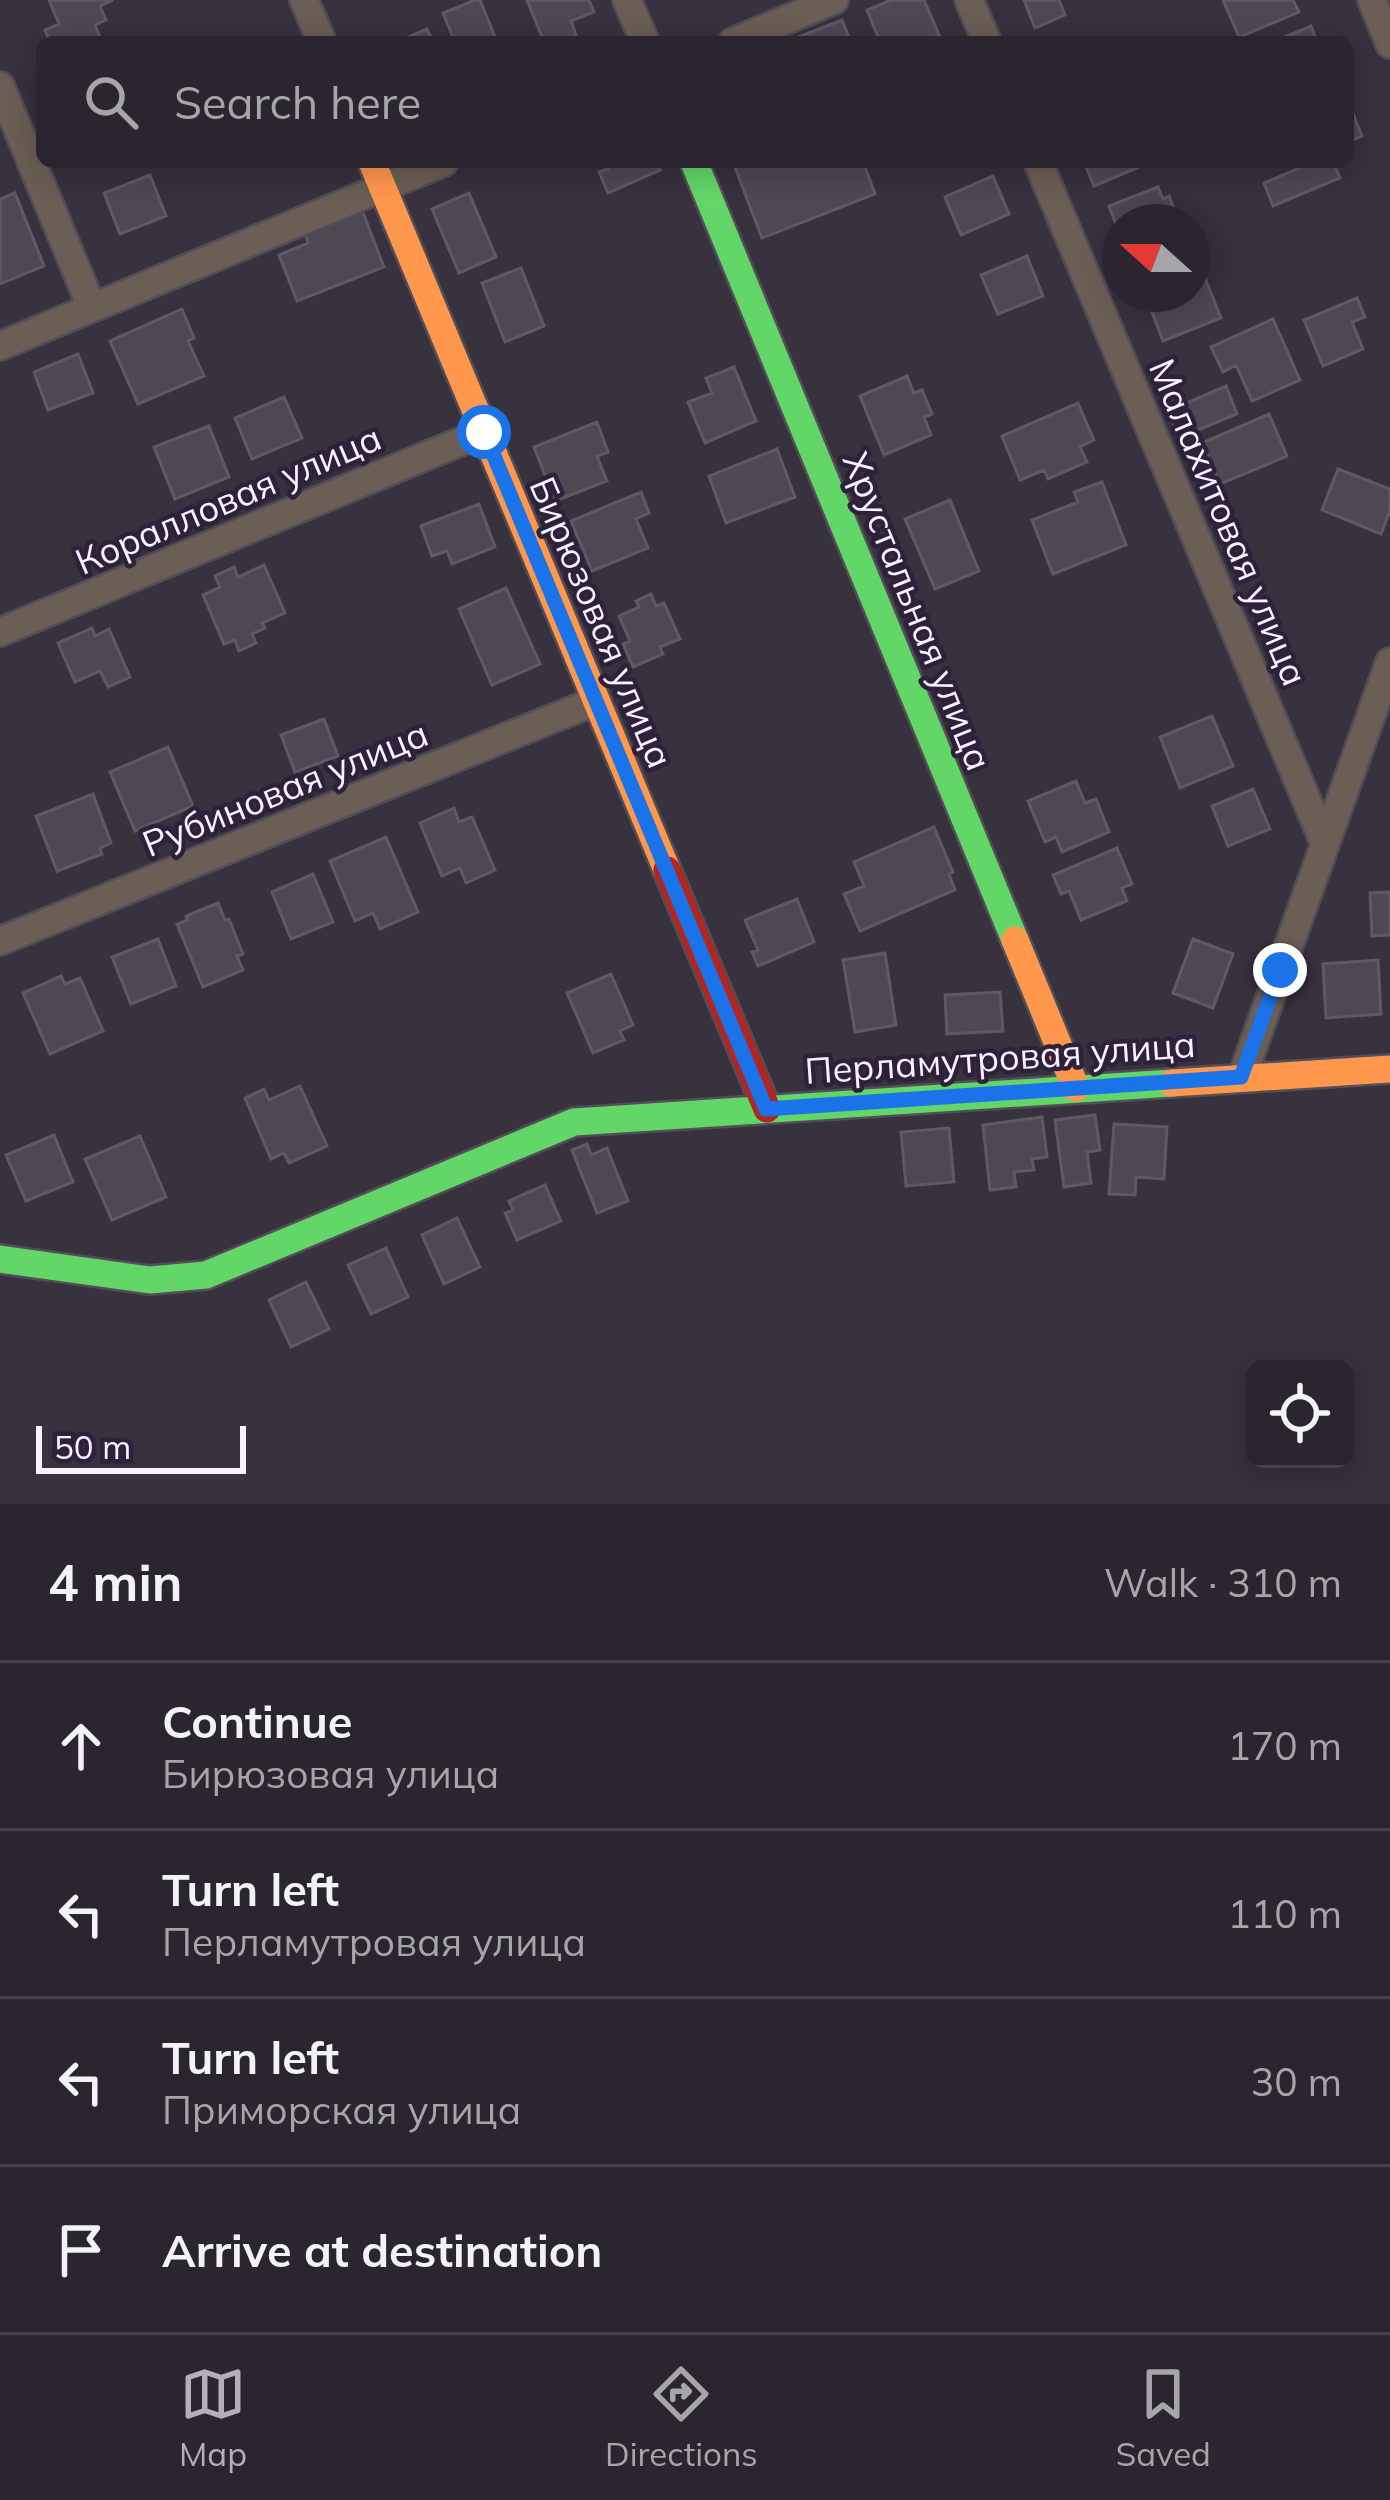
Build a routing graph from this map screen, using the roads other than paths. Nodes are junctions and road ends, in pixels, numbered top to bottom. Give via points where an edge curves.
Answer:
1 (304, 0) edge
2 (627, 0) edge
3 (834, 0) edge
4 (969, 0) edge
5 (1372, 0) edge
6 (319, 36) edge
7 (642, 36) edge
8 (747, 36) edge
9 (984, 36) edge
10 (1390, 44) edge
11 (0, 86) edge
12 (413, 168) edge
13 (696, 168) edge
14 (1041, 168) edge
15 (377, 175) edge
16 (92, 308) junction
17 (0, 346) edge
18 (484, 432) junction
19 (0, 632) edge
20 (1390, 662) edge
21 (596, 701) junction
22 (1325, 844) junction
23 (0, 941) edge
24 (1390, 1069) edge
25 (1241, 1077) junction
26 (1076, 1088) junction
27 (766, 1109) junction
28 (0, 1259) edge

1 - 6 street
2 - 7 street
3 - 8 street
4 - 9 street
5 - 10 street
11 - 16 street
12 - 15 street
13 - 26 street, Хрустальная улица
14 - 22 street, Малахитовая улица
15 - 16 street
15 - 18 street, Бирюзовая улица
16 - 17 street
18 - 19 street, Коралловая улица
18 - 21 street, Бирюзовая улица
20 - 22 street
21 - 23 street, Рубиновая улица
21 - 27 street, Бирюзовая улица
22 - 25 street
24 - 25 street, Перламутровая улица
25 - 26 street, Перламутровая улица
26 - 27 street, Перламутровая улица
27 - 28 street, Перламутровая улица via 574,1122 206,1275 150,1280

